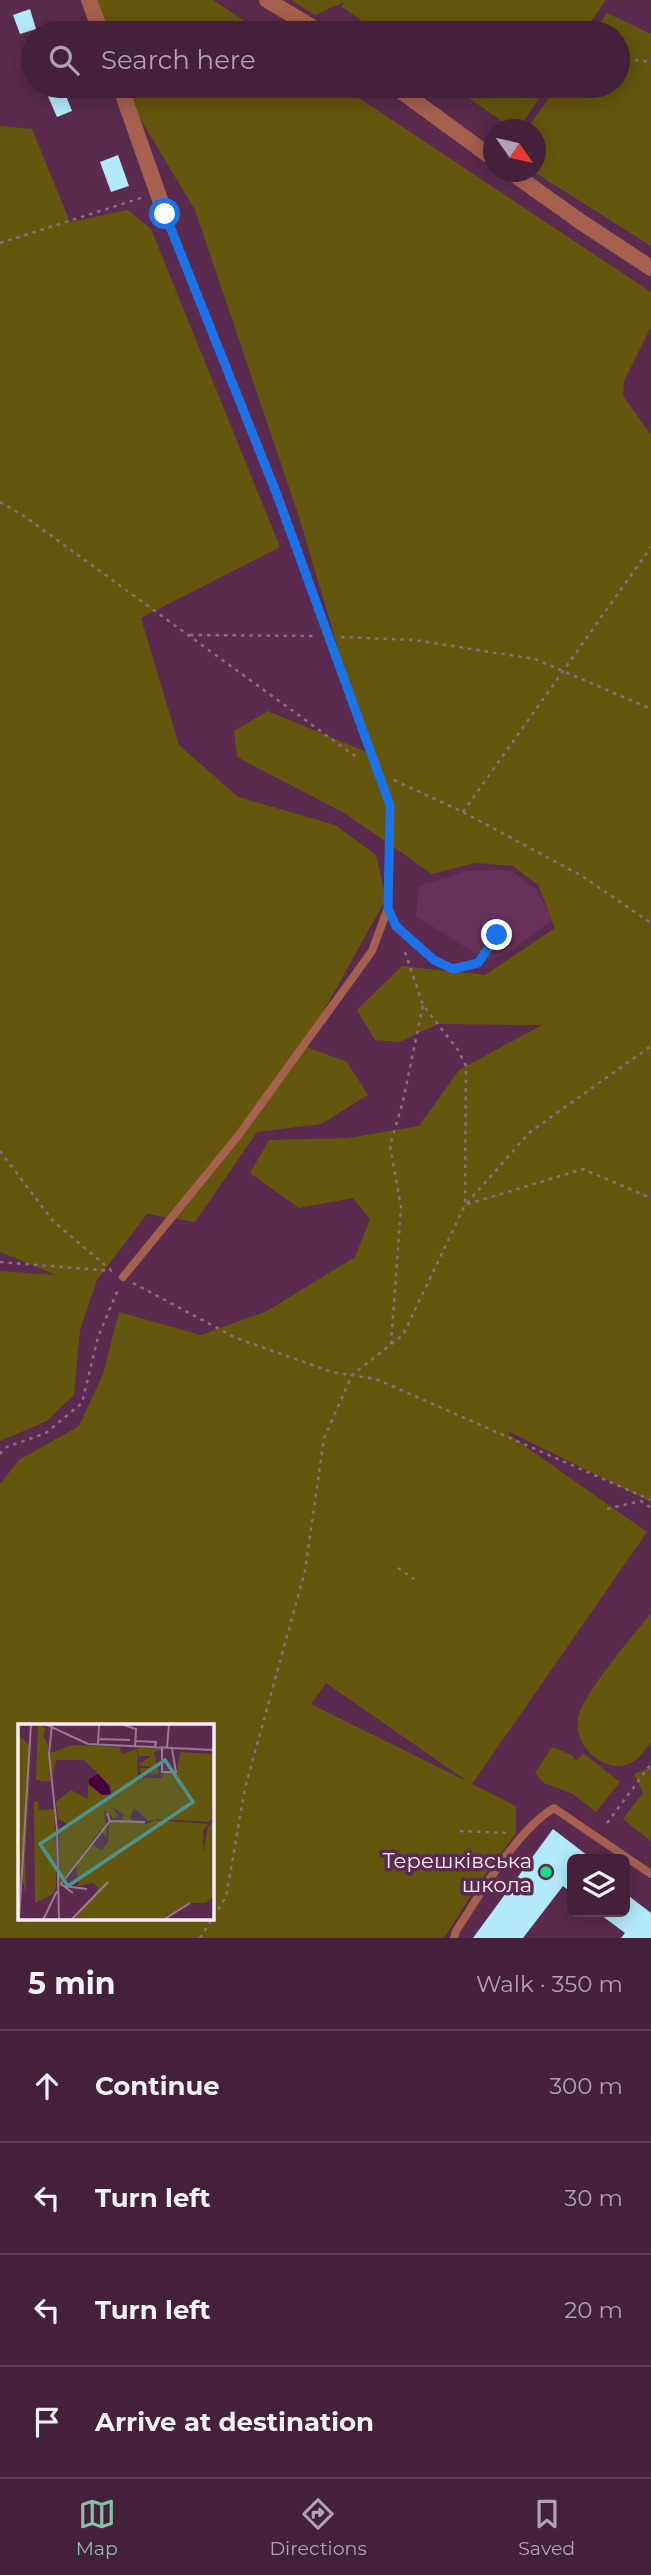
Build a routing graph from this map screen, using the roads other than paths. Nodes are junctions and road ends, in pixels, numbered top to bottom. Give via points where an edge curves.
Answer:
1 (89, 0) edge
2 (267, 0) edge
3 (97, 21) edge
4 (302, 21) edge
5 (124, 98) edge
6 (410, 98) edge
7 (483, 151) edge
8 (525, 182) edge
9 (165, 214) joint
10 (651, 268) edge
11 (388, 908) junction
12 (497, 935) dead end
13 (123, 1277) road end
14 (651, 1874) edge
15 (454, 1938) edge

1 - 3 street
2 - 4 street
5 - 9 street
6 - 7 street
8 - 10 street
9 - 11 lane via 277,495 390,805
11 - 12 lane via 396,926 434,960 453,969 478,963
11 - 13 lane via 365,962 238,1136
14 - 15 lane via 554,1808 538,1817 525,1833

